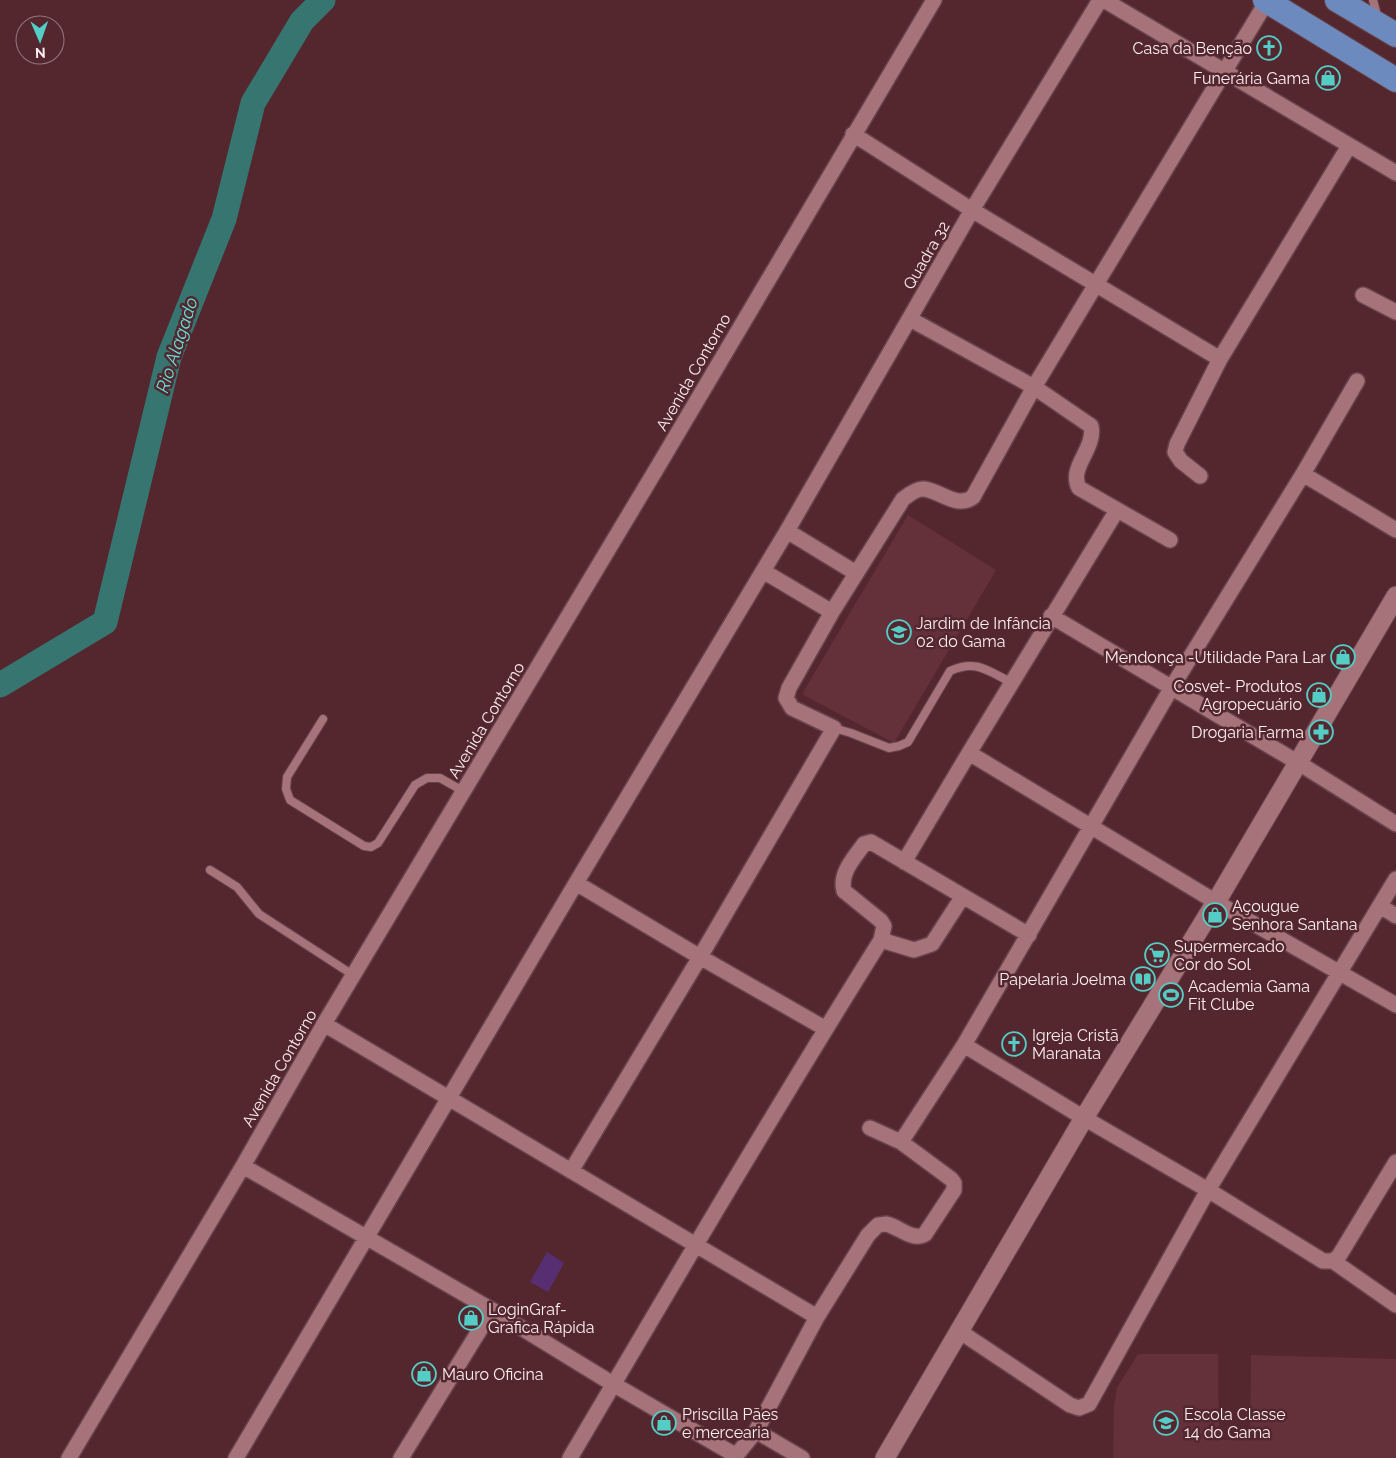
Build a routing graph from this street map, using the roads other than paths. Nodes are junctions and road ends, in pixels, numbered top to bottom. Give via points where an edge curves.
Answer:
1 (934, 0) edge
2 (1100, 0) edge
3 (1104, 0) edge
4 (1266, 0) edge
5 (1337, 0) edge
6 (1373, 0) edge
7 (1388, 30) edge
8 (1225, 71) junction
9 (1396, 80) edge
10 (853, 134) junction
11 (1349, 146) junction
12 (1396, 173) edge
13 (972, 210) junction
14 (1096, 285) junction
15 (1363, 295) dead end
16 (1396, 312) edge
17 (910, 319) junction
18 (1220, 359) junction
19 (1357, 381) dead end
20 (1034, 387) junction
21 (1303, 474) junction
22 (1200, 476) dead end
23 (1117, 510) junction
24 (1396, 530) edge
25 (788, 531) junction
26 (1170, 540) dead end
27 (764, 571) junction
28 (856, 573) junction
29 (1396, 596) edge
30 (832, 612) junction
31 (1051, 616) junction
32 (1011, 682) junction
33 (1172, 687) junction
34 (323, 719) dead end
35 (834, 728) junction
36 (969, 752) junction
37 (1298, 762) junction
38 (463, 791) junction
39 (1396, 824) edge
40 (1091, 828) junction
41 (904, 862) junction
42 (210, 870) dead end
43 (1396, 879) edge
44 (576, 883) junction
45 (963, 896) junction
46 (1216, 902) junction
47 (1380, 906) junction
48 (1396, 916) edge
49 (1029, 935) junction
50 (881, 940) junction
51 (700, 957) junction
52 (1339, 973) junction
53 (353, 975) junction
54 (1396, 1006) edge
55 (324, 1024) junction
56 (826, 1029) junction
57 (964, 1045) junction
58 (448, 1098) junction
59 (1084, 1118) junction
60 (870, 1128) dead end
61 (901, 1142) junction
62 (1396, 1162) edge
63 (243, 1166) junction
64 (571, 1171) junction
65 (1208, 1190) junction
66 (366, 1238) junction
67 (695, 1245) junction
68 (1333, 1261) junction
69 (1396, 1305) edge
70 (492, 1310) junction
71 (817, 1317) junction
72 (959, 1331) junction
73 (613, 1384) junction
74 (756, 1431) junction
75 (240, 1456) edge
76 (734, 1456) edge
77 (69, 1458) edge
78 (401, 1458) edge
79 (570, 1458) edge
80 (802, 1458) edge
81 (885, 1458) edge

1 - 10 street, Avenida Contorno
2 - 13 street, Quadra 32
3 - 8 street
4 - 8 street
4 - 9 main road
5 - 7 main road
6 - 7 lane
8 - 11 street
8 - 14 street
10 - 13 street
10 - 38 street, Avenida Contorno
11 - 12 street
11 - 18 street
13 - 14 street
13 - 17 street, Quadra 32
14 - 18 street
14 - 20 street
15 - 16 street
17 - 20 street
17 - 25 street, Quadra 32
18 - 22 street via 1175,452
19 - 21 street
20 - 23 street via 1091,426 1093,434 1076,474 1076,482 1079,488
20 - 28 street via 973,497 960,502 923,488 911,492 903,499
21 - 24 street
21 - 33 street
23 - 26 street
23 - 31 street
25 - 27 street, Quadra 32
25 - 28 street
27 - 30 street
27 - 44 street, Quadra 32
28 - 30 street
29 - 37 street
30 - 35 street via 786,698 792,708
31 - 32 street
31 - 33 street
32 - 35 lane via 974,665 963,665 950,671 908,742 899,746 889,748
32 - 36 street
33 - 37 street
33 - 40 street
34 - 38 lane via 287,777 286,789 290,800 364,846 378,843 415,786 427,778 440,778
35 - 51 street
36 - 40 street
36 - 41 street
37 - 39 street
37 - 46 street
38 - 53 street, Avenida Contorno
40 - 46 street
40 - 49 street
41 - 45 street
41 - 50 street via 867,842 844,874 844,891 884,926
42 - 53 lane via 237,887 259,914
43 - 47 street
44 - 51 street
44 - 58 street, Quadra 32
45 - 49 street
45 - 50 street via 932,944 914,950
46 - 52 street
46 - 59 street
47 - 48 street
47 - 52 street
49 - 57 street
50 - 56 street
51 - 56 street
51 - 64 street
52 - 54 street
52 - 65 street
53 - 55 street, Avenida Contorno
55 - 58 street
55 - 63 street, Avenida Contorno
56 - 67 street
57 - 59 street
57 - 61 street
58 - 64 street
58 - 66 street, Quadra 32
59 - 65 street
59 - 72 street
60 - 61 street
61 - 71 street via 951,1179 954,1190 921,1237 887,1224 878,1225 868,1235
62 - 68 street
63 - 66 street
63 - 77 street, Avenida Contorno
64 - 67 street
65 - 68 street via 1323,1261
65 - 72 street via 1089,1404 1079,1408 1070,1405
66 - 70 street
66 - 75 street, Quadra 32
67 - 71 street
67 - 73 street
68 - 69 street
70 - 73 street
70 - 78 street
71 - 74 street
72 - 81 street
73 - 76 street
73 - 79 street
74 - 76 street
74 - 80 street

